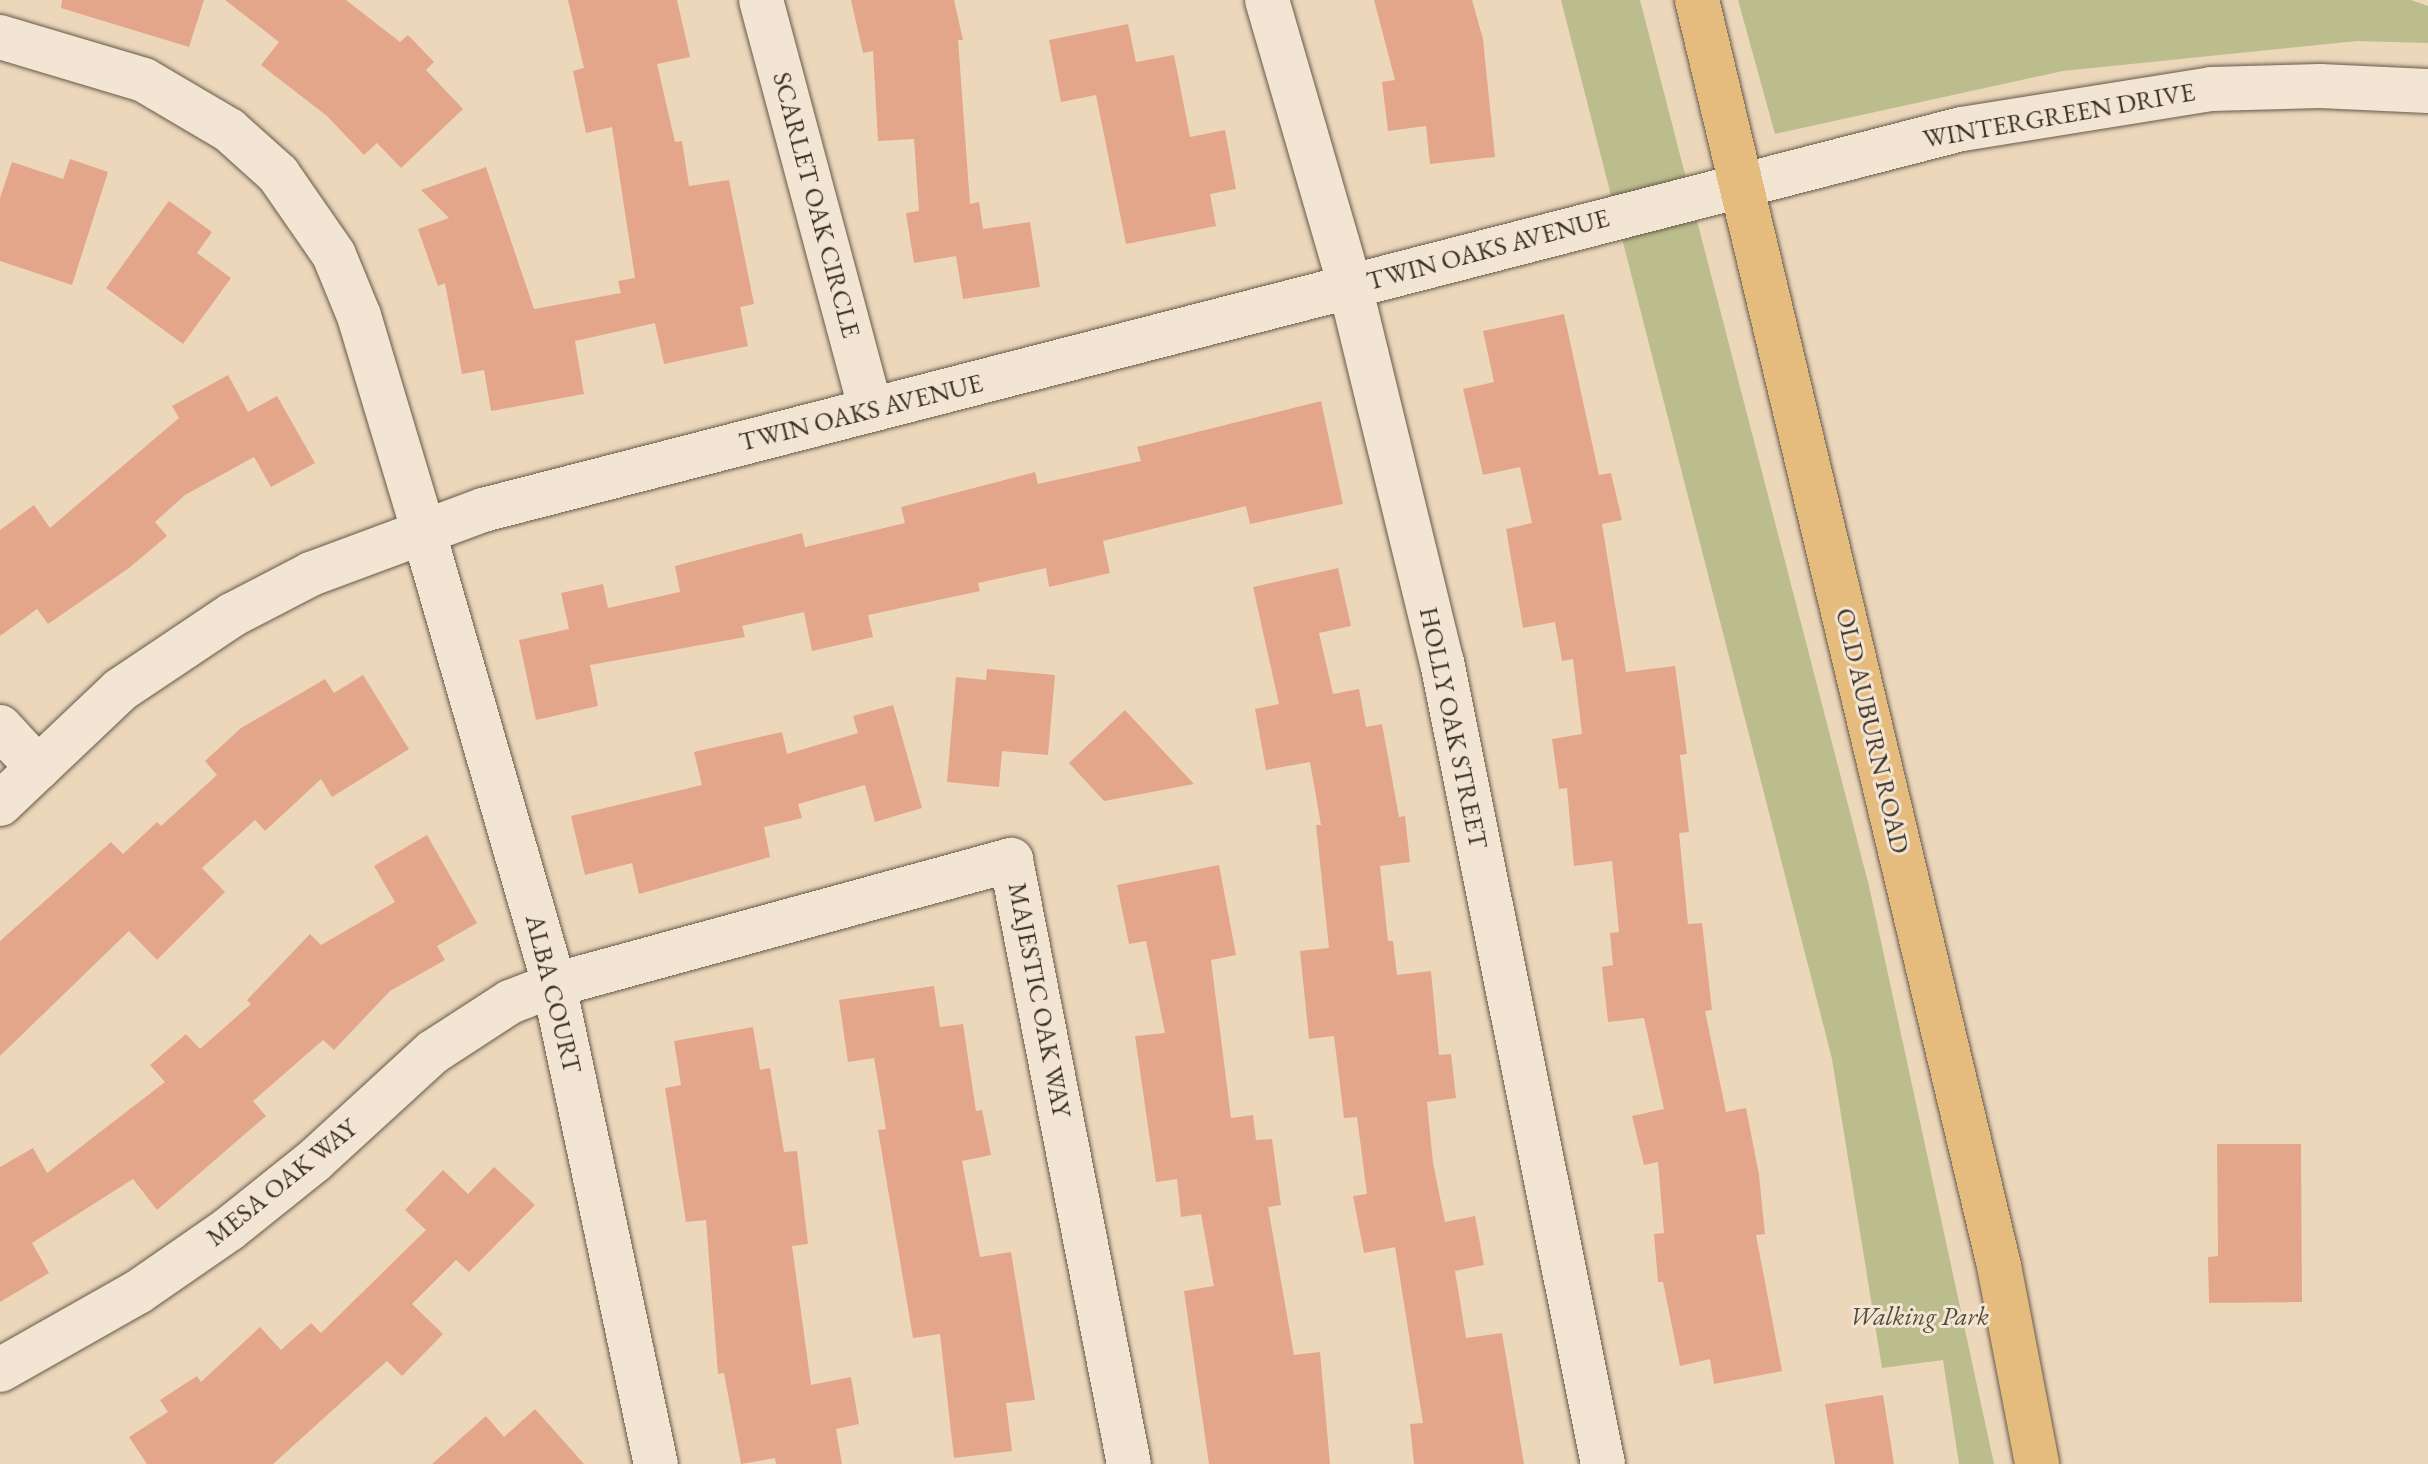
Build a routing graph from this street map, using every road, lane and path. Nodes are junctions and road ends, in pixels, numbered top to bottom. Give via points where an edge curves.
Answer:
1 (761, 0) edge
2 (1267, 0) edge
3 (1697, 0) edge
4 (0, 37) edge
5 (2428, 91) edge
6 (1742, 183) junction
7 (1350, 286) junction
8 (871, 410) junction
9 (423, 530) junction
10 (0, 727) edge
11 (38, 768) junction
12 (0, 804) edge
13 (554, 985) junction
14 (0, 1370) edge
15 (656, 1464) edge
16 (1129, 1464) edge
17 (1603, 1464) edge
18 (2037, 1464) edge

1 - 8 street, SCARLET OAK CIRCLE
2 - 7 street, HOLLY OAK STREET
3 - 6 main road, OLD AUBURN ROAD
4 - 9 street via 144,80 229,130 278,174 334,255 348,285
5 - 6 street, WINTERGREEN DRIVE via 2306,86 2153,96 1962,129
6 - 7 street, TWIN OAKS AVENUE
6 - 18 main road, OLD AUBURN ROAD via 1999,1266
7 - 8 street, TWIN OAKS AVENUE
7 - 17 street, HOLLY OAK STREET via 1442,662
8 - 9 street, TWIN OAKS AVENUE
9 - 11 street, TWIN OAKS AVENUE via 311,574 232,615 120,690
9 - 13 street, ALBA COURT
10 - 11 street
11 - 12 street, TWIN OAKS AVENUE
13 - 14 street, MESA OAK WAY via 483,1016 433,1052 315,1160 229,1229 138,1292
13 - 15 street, ALBA COURT
13 - 16 street, MAJESTIC OAK WAY via 1011,860

